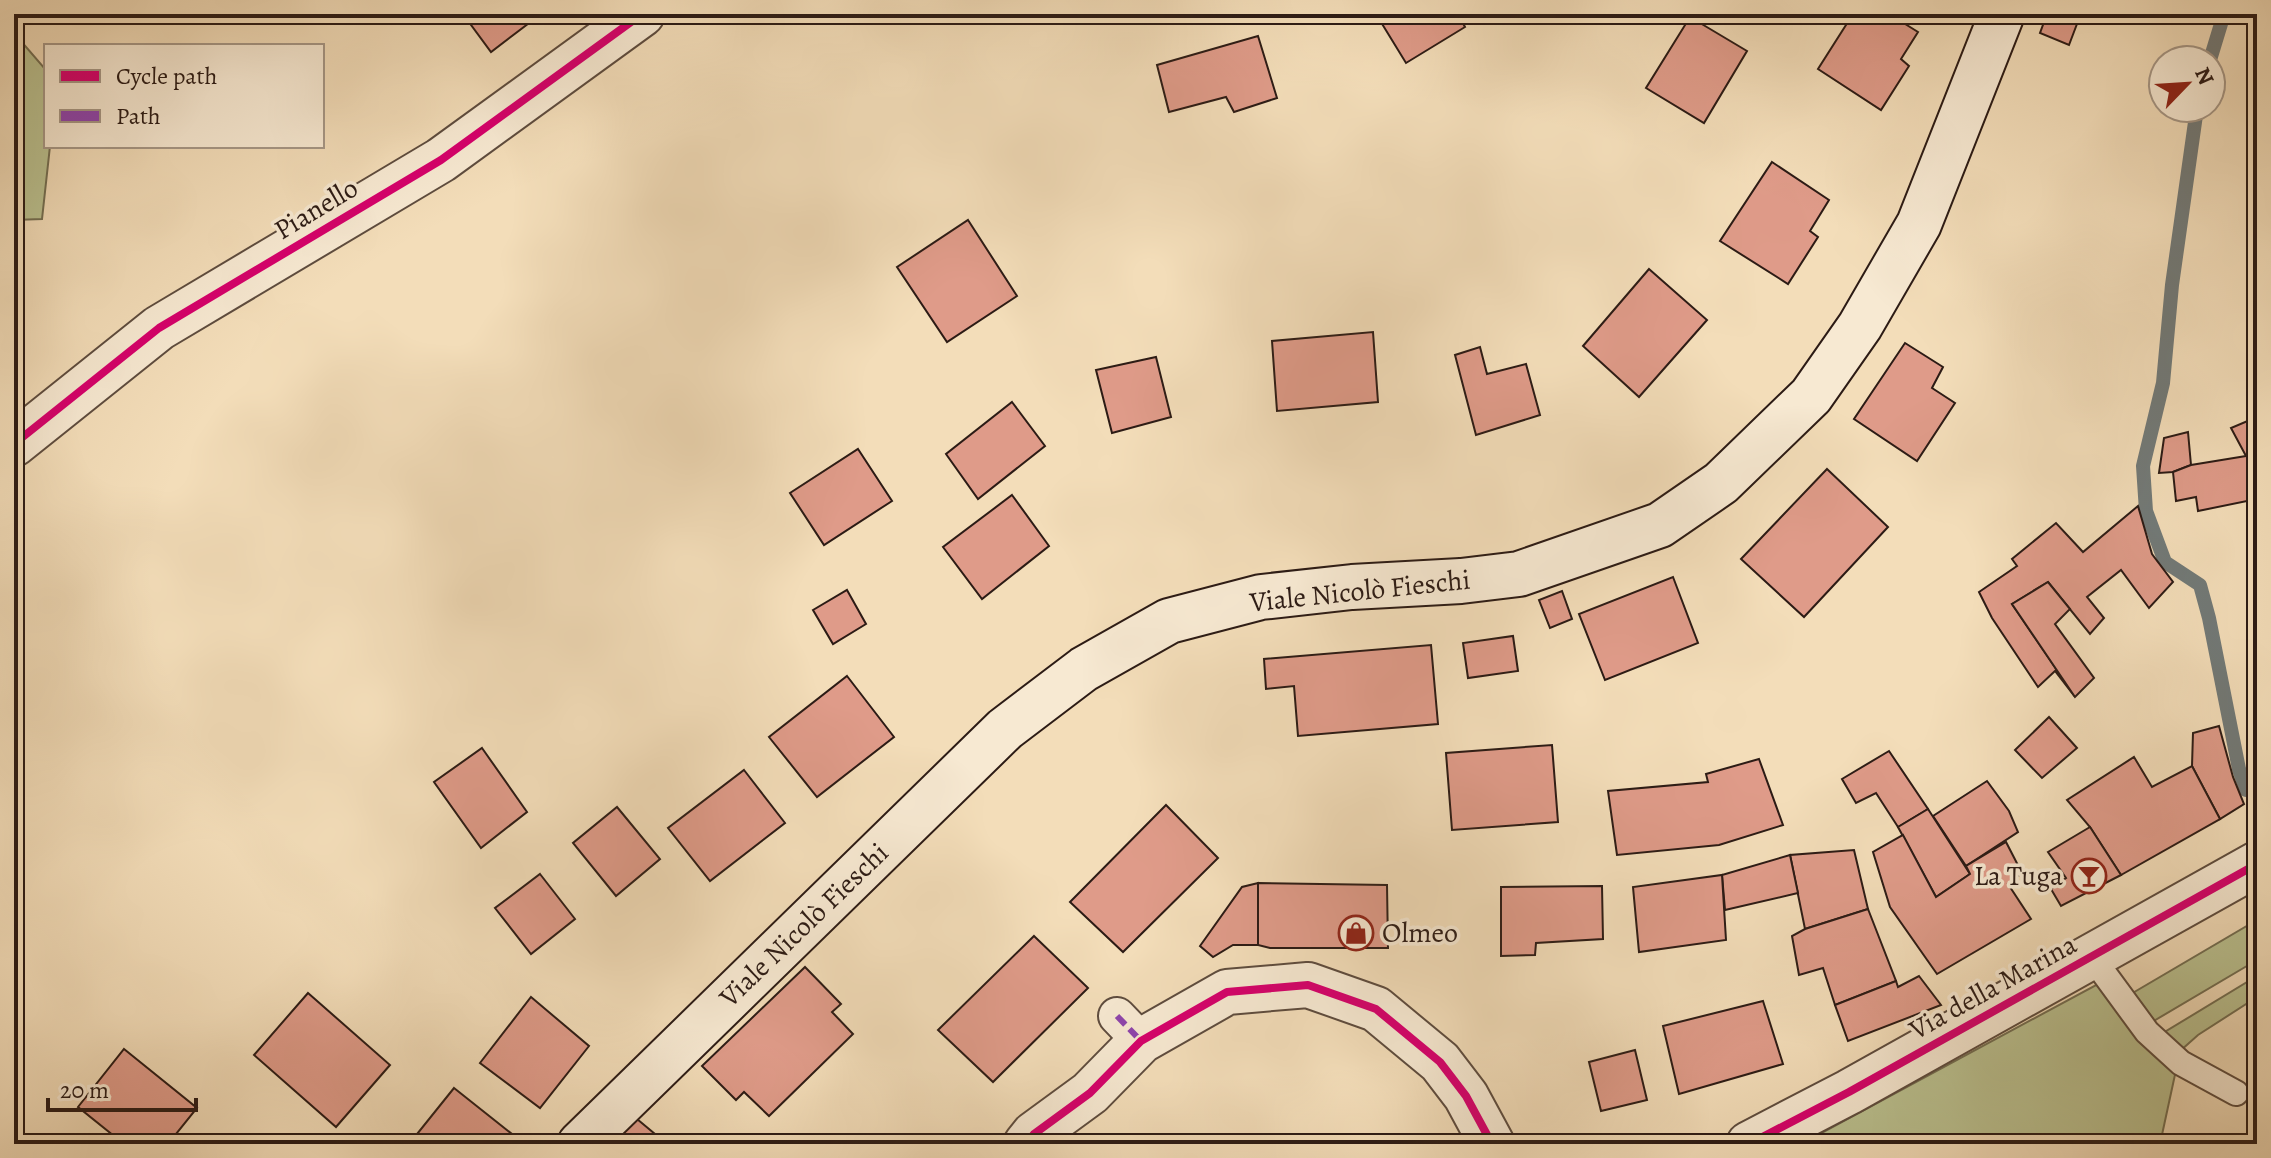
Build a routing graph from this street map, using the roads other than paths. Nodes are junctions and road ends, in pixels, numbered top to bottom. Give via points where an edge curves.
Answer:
1 (642, 14) edge
2 (2002, 14) edge
3 (14, 444) edge
4 (2257, 864) edge
5 (2092, 957) junction
6 (2236, 1093) dead end
7 (580, 1144) edge
8 (1026, 1144) edge
9 (1492, 1144) edge
10 (1749, 1144) edge

1 - 3 street, Pianello via 441,160 159,328
2 - 7 street, Viale Nicolò Fieschi via 1919,224 1860,326 1811,396 1721,483 1660,525 1519,574 1261,597 1152,628 1084,669 1005,729
4 - 5 street, Via della Marina
5 - 6 lane via 2147,1032 2181,1063
5 - 10 street, Via della Marina
8 - 9 street via 1090,1093 1129,1029 1227,992 1308,985 1376,1009 1440,1062

